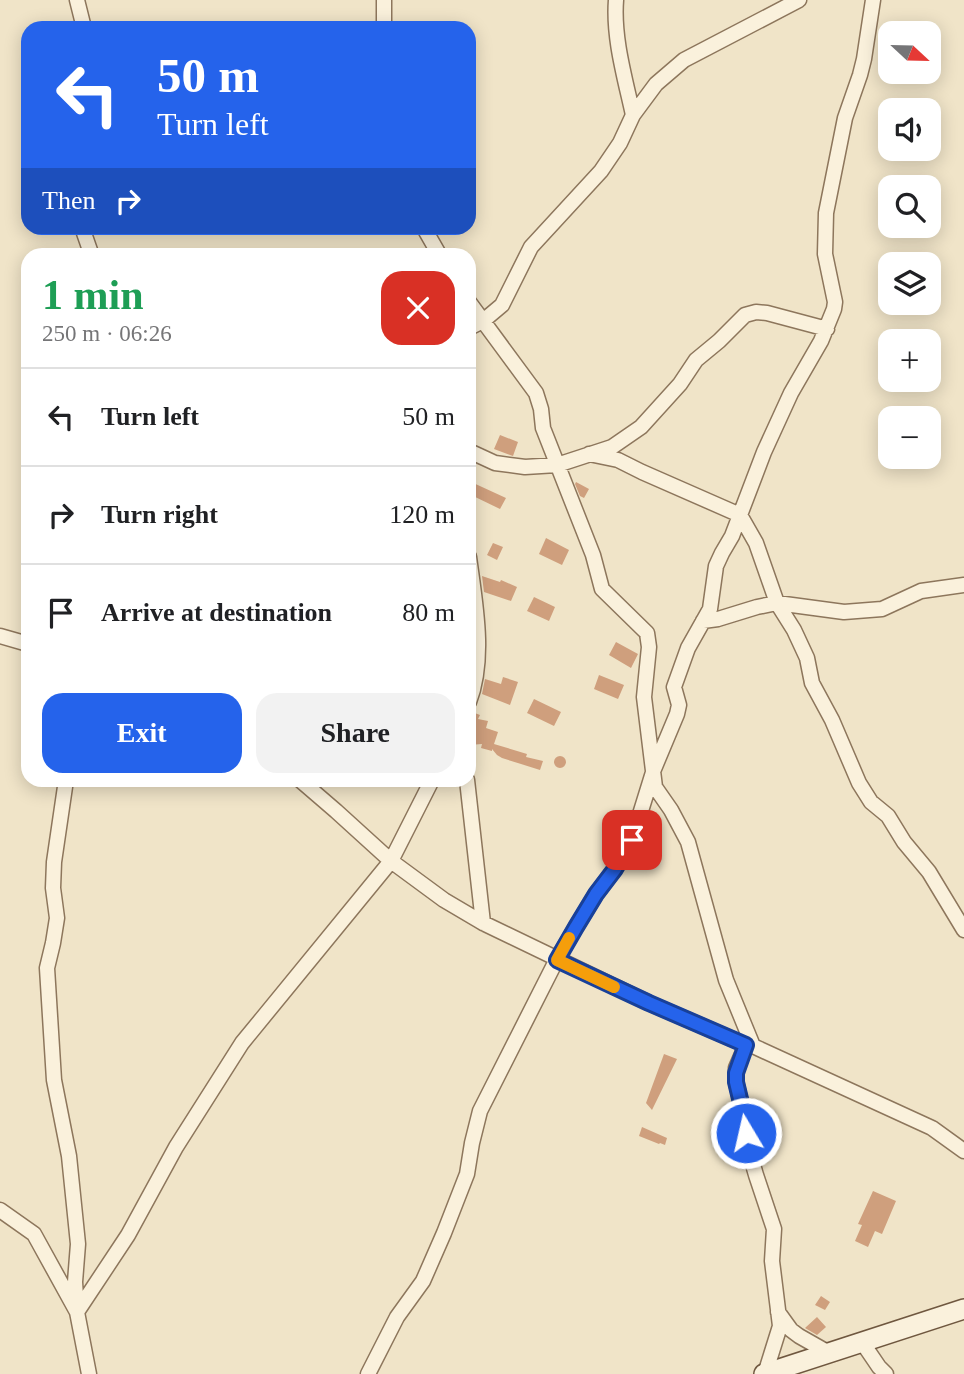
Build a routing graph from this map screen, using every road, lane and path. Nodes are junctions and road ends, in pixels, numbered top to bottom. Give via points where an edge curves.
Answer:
1 (77, 0) edge
2 (384, 0) edge
3 (616, 0) edge
4 (799, 0) edge
5 (873, 0) edge
6 (82, 21) edge
7 (384, 21) edge
8 (633, 115) junction
9 (476, 312) edge
10 (483, 321) junction
11 (476, 324) edge
12 (827, 329) junction
13 (476, 454) edge
14 (589, 454) junction
15 (556, 465) junction
16 (740, 515) junction
17 (964, 585) edge
18 (777, 603) junction
19 (476, 618) edge
20 (703, 621) junction
21 (0, 636) edge
22 (21, 642) edge
23 (476, 674) edge
24 (654, 769) junction
25 (65, 787) edge
26 (308, 787) edge
27 (428, 787) edge
28 (468, 787) edge
29 (391, 861) junction
30 (483, 923) junction
31 (964, 930) edge
32 (557, 960) junction
33 (749, 1046) junction
34 (964, 1151) edge
35 (0, 1210) edge
36 (964, 1309) edge
37 (777, 1311) junction
38 (77, 1312) junction
39 (862, 1342) junction
40 (829, 1353) junction
41 (89, 1374) edge
42 (368, 1374) edge
43 (765, 1374) edge
44 (886, 1374) edge

1 - 6 street
2 - 7 street
3 - 8 street via 619,46
4 - 8 street via 684,60 656,84
5 - 12 street via 864,59 845,118 826,214 825,254 835,302
8 - 10 street via 600,171 531,247 508,296
9 - 10 street
10 - 11 street
10 - 15 street via 536,393
12 - 14 street via 767,313 745,315 696,360 640,427 612,447
12 - 16 street via 764,452
13 - 15 street via 495,463
14 - 15 street
14 - 16 street via 618,460
15 - 24 street via 602,589 647,633 644,697
16 - 18 street via 756,543
16 - 20 street via 716,566 712,603
17 - 18 street via 921,591 882,609 844,612
18 - 20 street
18 - 31 street via 807,658 812,683 859,783 929,872
19 - 23 street
20 - 24 street via 680,666 674,687 677,715
21 - 22 street
24 - 32 street via 632,840
24 - 33 street via 658,792 688,842
25 - 38 street via 54,862 57,918 47,968 54,1080 69,1156 78,1244
26 - 29 street
27 - 29 street
28 - 30 street
29 - 30 street
29 - 38 street via 242,1043
30 - 32 street
32 - 33 street
32 - 42 street via 480,1111 467,1174 423,1281 397,1317
33 - 34 street via 932,1128
33 - 37 street via 736,1068 736,1082 747,1144 774,1229
35 - 38 street via 34,1234
36 - 39 street
37 - 40 street via 799,1336
37 - 43 street via 780,1326
38 - 41 street
39 - 40 street
39 - 44 street
40 - 43 street

